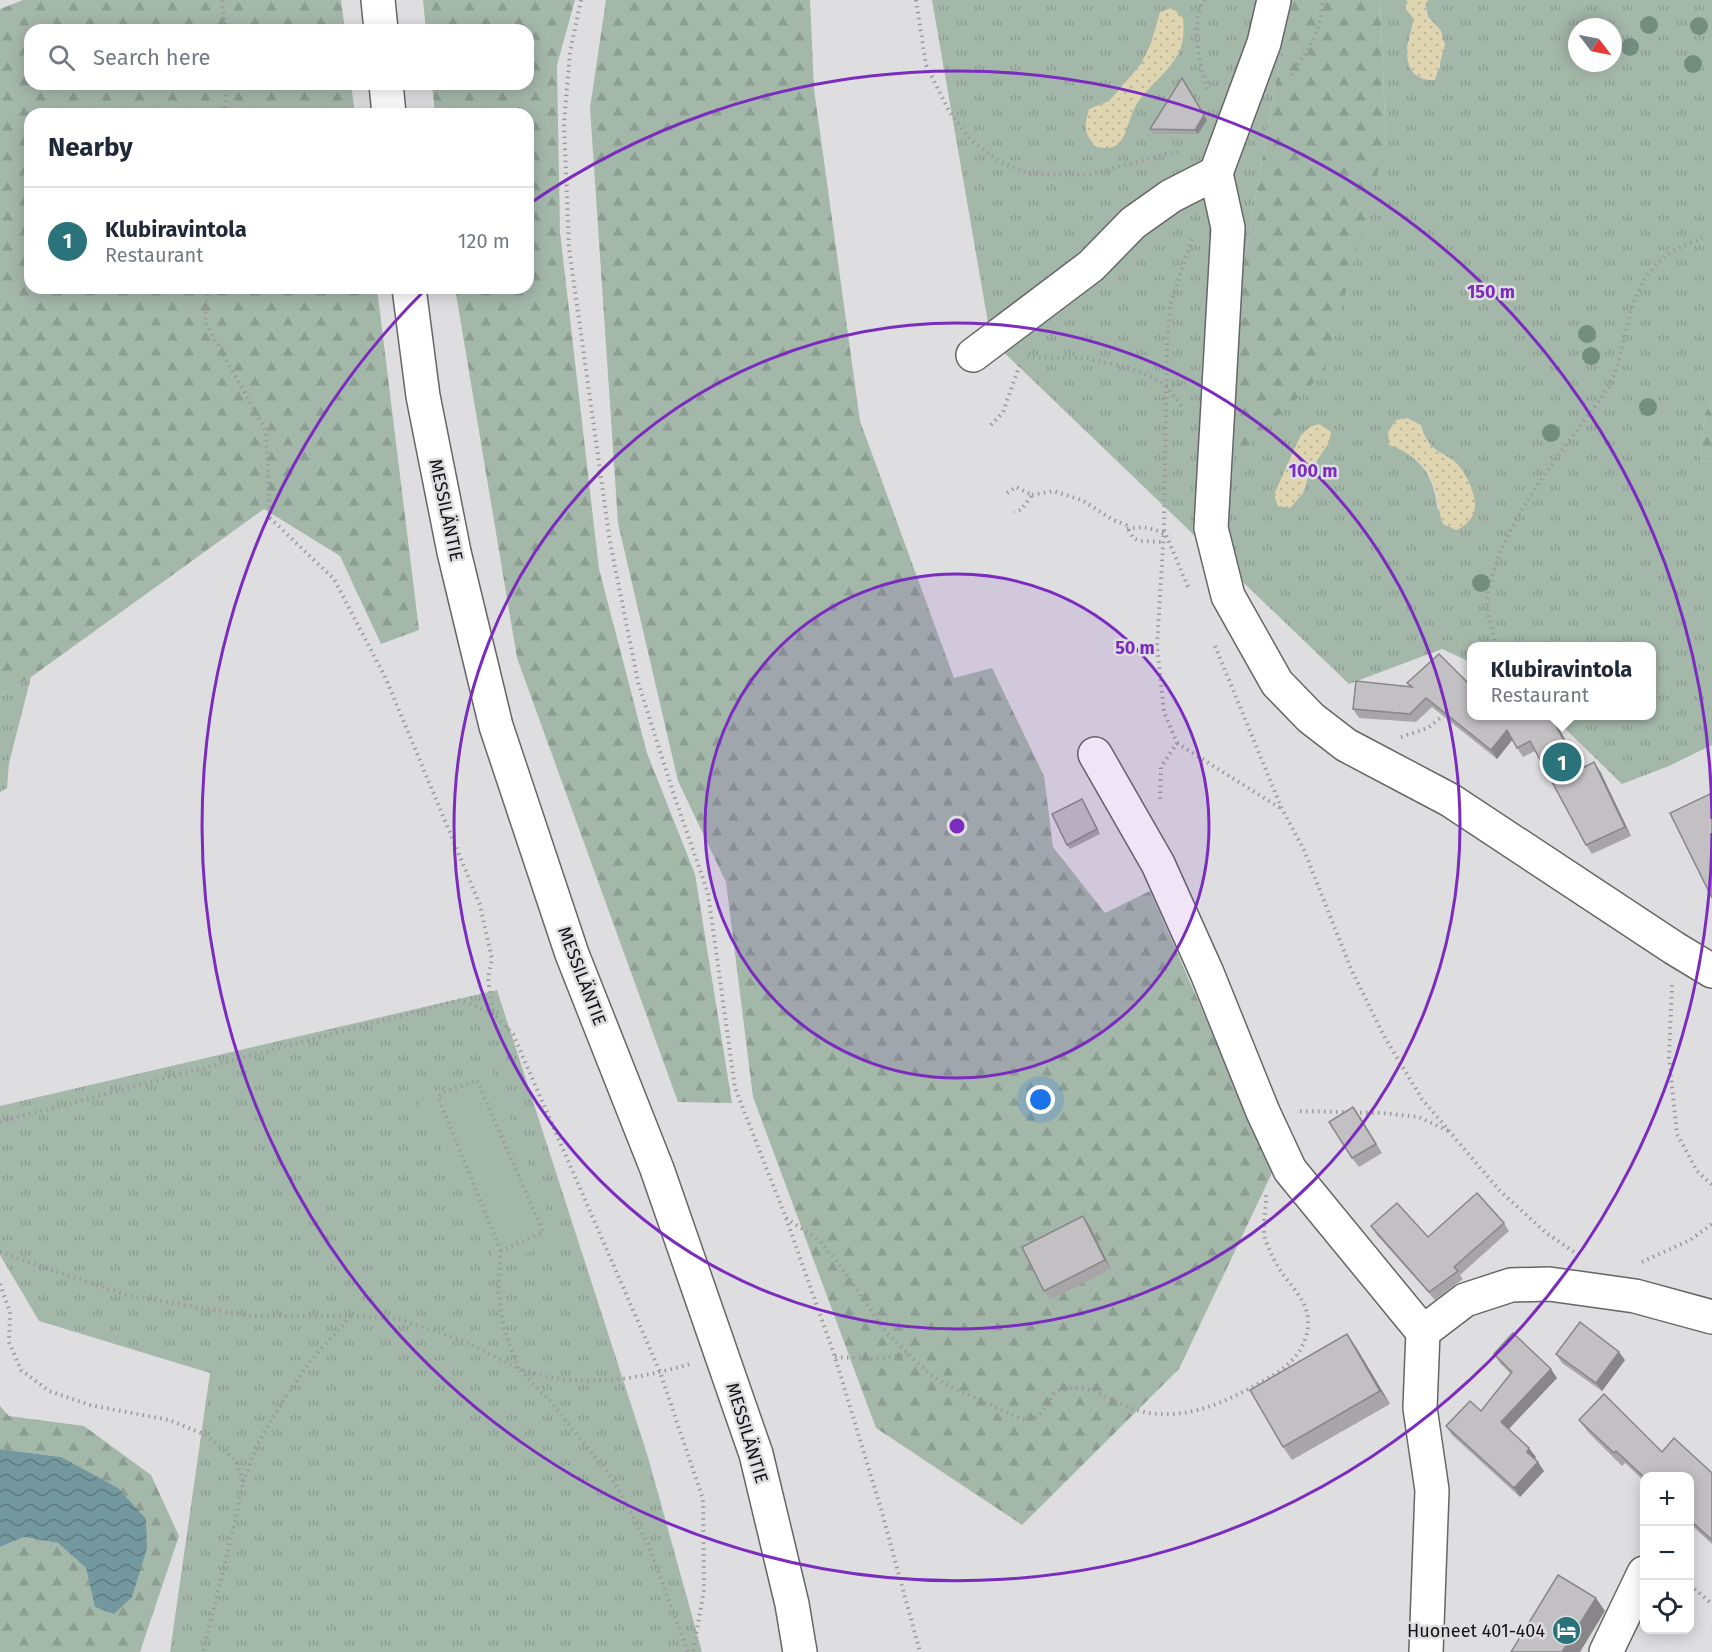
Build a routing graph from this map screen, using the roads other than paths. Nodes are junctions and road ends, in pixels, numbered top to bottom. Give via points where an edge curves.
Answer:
1 (378, 0) edge
2 (1274, 0) edge
3 (380, 24) edge
4 (387, 90) edge
5 (388, 108) edge
6 (1221, 160) junction
7 (411, 294) edge
8 (976, 352) road end
9 (1095, 754) dead end
10 (1712, 971) edge
11 (1712, 1317) edge
12 (1423, 1332) junction
13 (1641, 1580) edge
14 (800, 1652) edge
15 (1426, 1652) edge
16 (1606, 1652) edge

1 - 3 street
2 - 6 street via 1264,43
4 - 5 street
6 - 8 street via 1133,222 1091,266
6 - 10 street via 1228,228 1211,528 1228,597 1276,683 1346,745 1450,800
7 - 14 street, MESSILÄNTIE via 423,396 454,552 496,726 572,954 657,1169 756,1454
9 - 12 street via 1158,864 1290,1170
11 - 12 street via 1635,1296 1549,1284 1511,1285 1465,1300
12 - 15 street via 1420,1408 1432,1490
13 - 16 street

